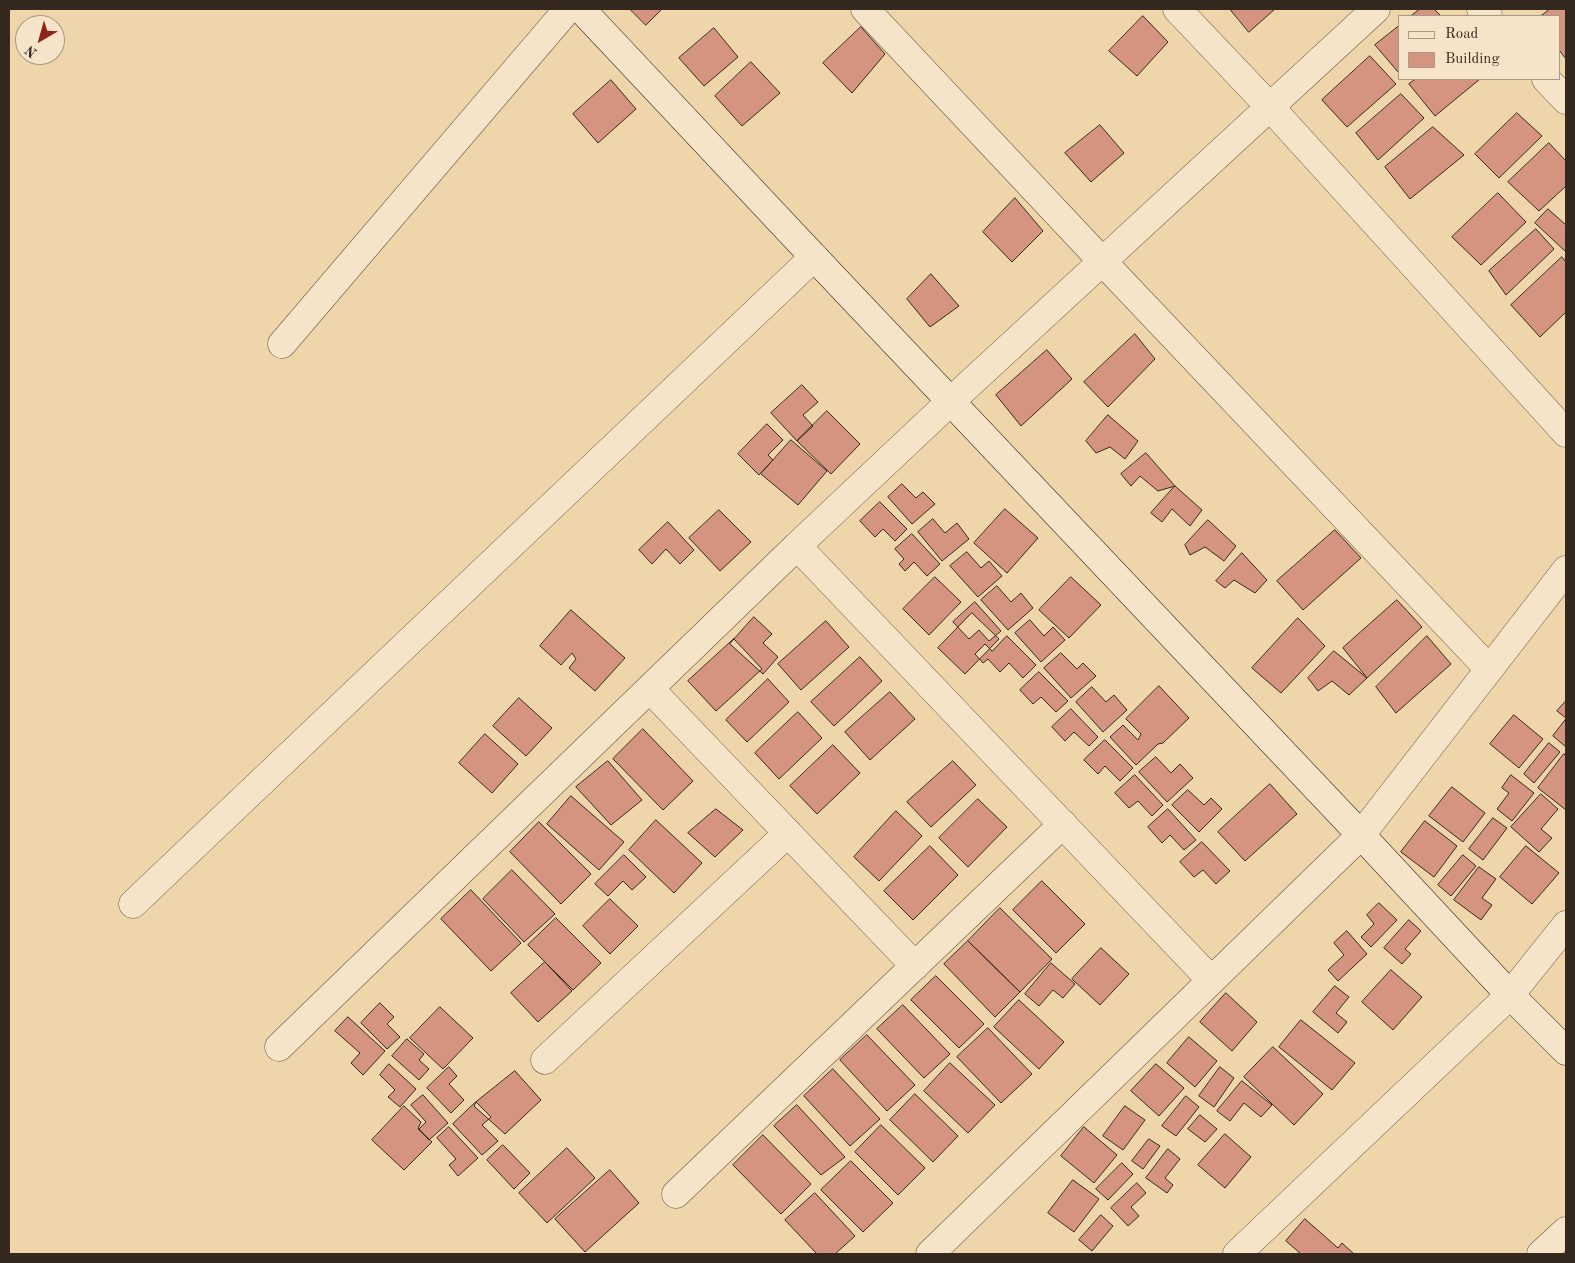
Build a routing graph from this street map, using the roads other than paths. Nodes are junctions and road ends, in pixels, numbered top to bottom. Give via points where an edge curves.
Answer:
1 (568, 9) edge
2 (582, 9) edge
3 (865, 9) edge
4 (1177, 9) edge
5 (1376, 9) edge
6 (1547, 80) edge
7 (1566, 100) edge
8 (1270, 106) junction
9 (814, 258) junction
10 (1102, 261) junction
11 (282, 344) dead end
12 (950, 401) junction
13 (1566, 433) edge
14 (797, 546) junction
15 (1566, 570) edge
16 (1489, 669) junction
17 (650, 689) junction
18 (1063, 824) junction
19 (788, 833) junction
20 (1361, 835) junction
21 (133, 904) dead end
22 (1566, 925) edge
23 (915, 966) junction
24 (1211, 980) junction
25 (1510, 995) junction
26 (280, 1047) dead end
27 (1566, 1051) edge
28 (545, 1060) dead end
29 (676, 1194) dead end
30 (1566, 1231) edge
31 (930, 1254) edge
32 (1237, 1254) edge
33 (1541, 1254) edge

1 - 11 street
2 - 9 street
3 - 10 street
4 - 8 street
5 - 8 street
6 - 7 street
8 - 10 street
8 - 13 street
9 - 12 street
9 - 21 street
10 - 12 street
10 - 16 street
12 - 14 street
12 - 20 street
14 - 17 street
14 - 18 street
15 - 16 street
16 - 20 street
17 - 19 street
17 - 26 street
18 - 23 street
18 - 24 street
19 - 23 street
19 - 28 street
20 - 24 street
20 - 25 street
22 - 25 street
23 - 29 street
24 - 31 street
25 - 27 street
25 - 32 street
30 - 33 street

